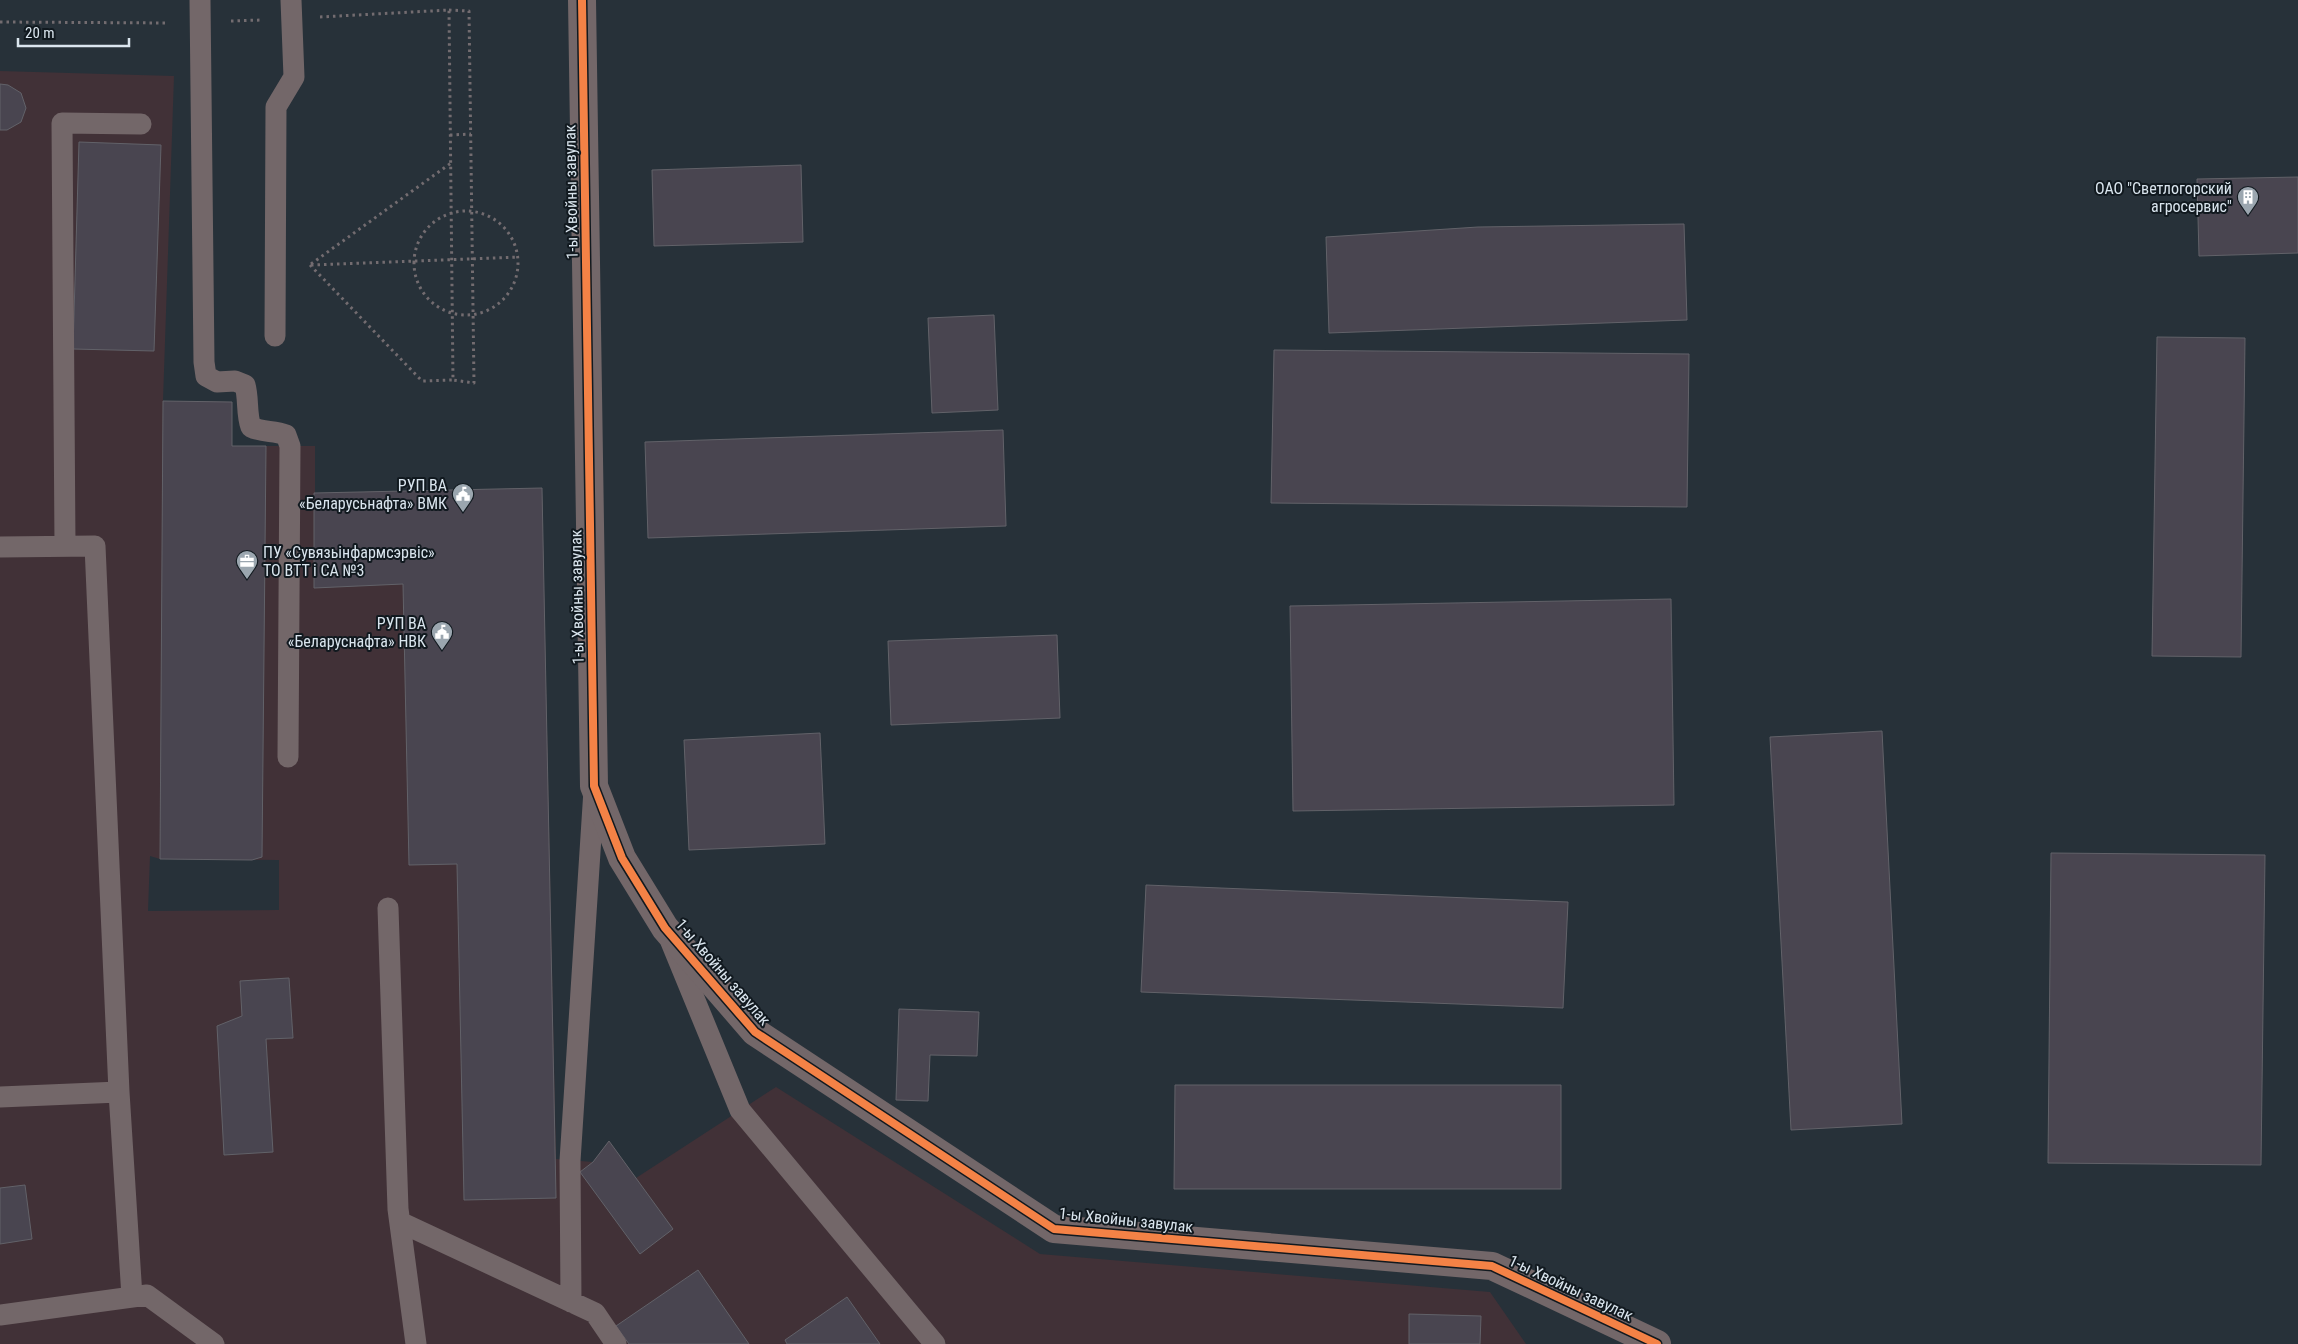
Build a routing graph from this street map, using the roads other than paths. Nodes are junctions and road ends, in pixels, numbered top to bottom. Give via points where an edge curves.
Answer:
1 (200, 0) edge
2 (582, 0) edge
3 (292, 9) edge
4 (141, 124) dead end
5 (275, 336) dead end
6 (64, 546) junction
7 (0, 547) edge
8 (288, 757) dead end
9 (594, 786) junction
10 (388, 908) dead end
11 (666, 928) junction
12 (120, 1092) junction
13 (0, 1097) edge
14 (400, 1222) junction
15 (132, 1297) junction
16 (570, 1302) junction
17 (0, 1315) edge
18 (214, 1344) edge
19 (416, 1344) edge
20 (616, 1344) edge
21 (934, 1344) edge
22 (1657, 1344) edge

1 - 8 lane via 206,376 217,382 235,381 245,385 248,419 252,428 286,435 290,446
2 - 9 street, 1-ы Хвойны завулак
3 - 5 lane via 294,77 276,107
4 - 6 lane via 62,123
6 - 7 lane
6 - 12 lane via 95,546
9 - 11 street, 1-ы Хвойны завулак via 622,858
9 - 16 lane via 570,1161
10 - 14 lane
11 - 21 lane via 740,1110
11 - 22 street, 1-ы Хвойны завулак via 755,1032 1054,1229 1492,1266
12 - 13 lane
12 - 15 lane
14 - 16 lane
14 - 19 lane
15 - 17 lane
15 - 18 lane via 146,1295
16 - 20 lane via 595,1313

